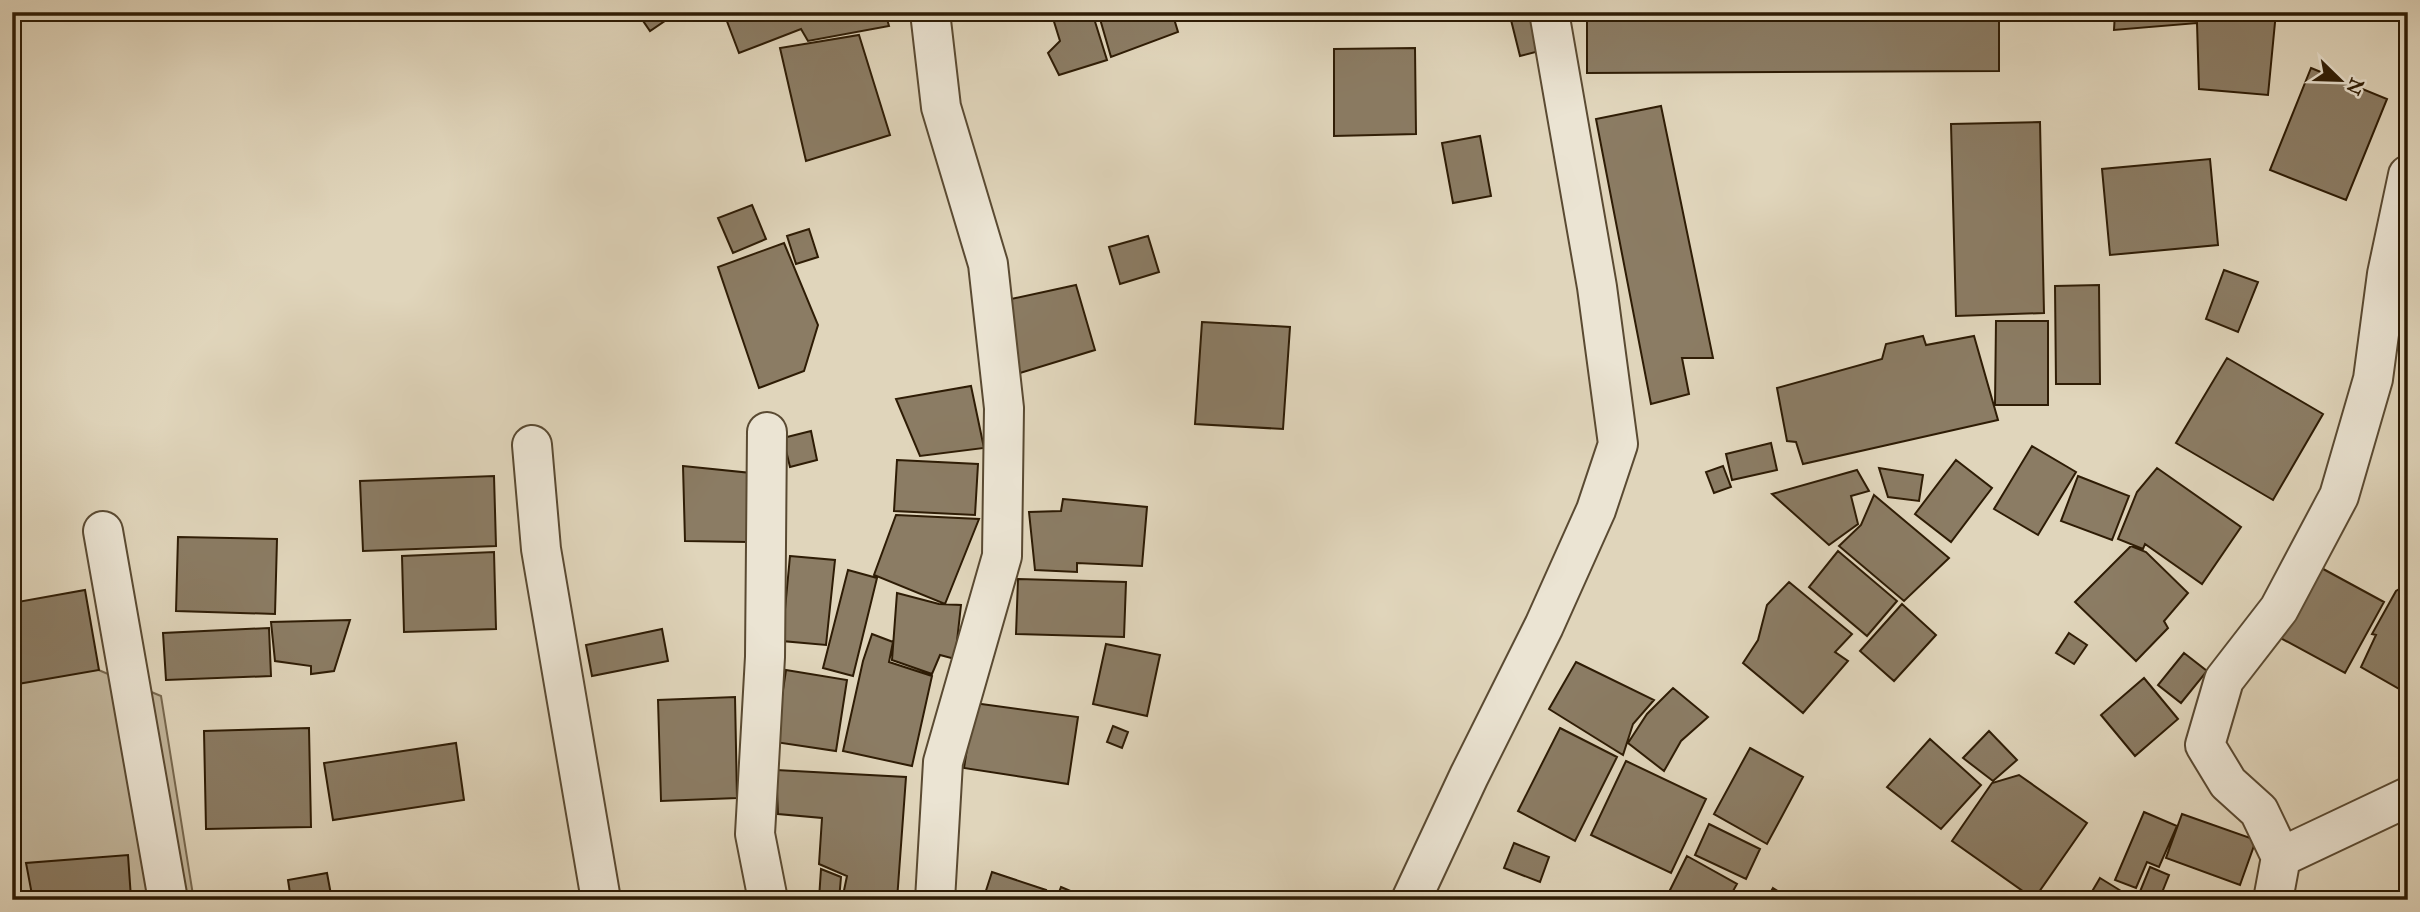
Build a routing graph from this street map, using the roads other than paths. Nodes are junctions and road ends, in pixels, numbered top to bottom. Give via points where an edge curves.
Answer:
1 (930, 12) edge
2 (1549, 12) edge
3 (2408, 176) edge
4 (767, 432) dead end
5 (532, 445) dead end
6 (103, 531) dead end
7 (2408, 797) edge
8 (2281, 857) junction
9 (168, 900) edge
10 (601, 900) edge
11 (768, 900) edge
12 (935, 900) edge
13 (1411, 900) edge
14 (2273, 900) edge

1 - 12 street via 941,107 988,264 1004,408 1002,556 943,762
2 - 13 street via 1597,287 1618,444 1597,510
3 - 8 street via 2388,274 2374,379 2339,496 2279,609 2224,680 2205,745 2228,783 2259,811
4 - 11 street via 765,657 755,834
5 - 10 street via 541,549
6 - 9 street
7 - 8 street
8 - 14 street

